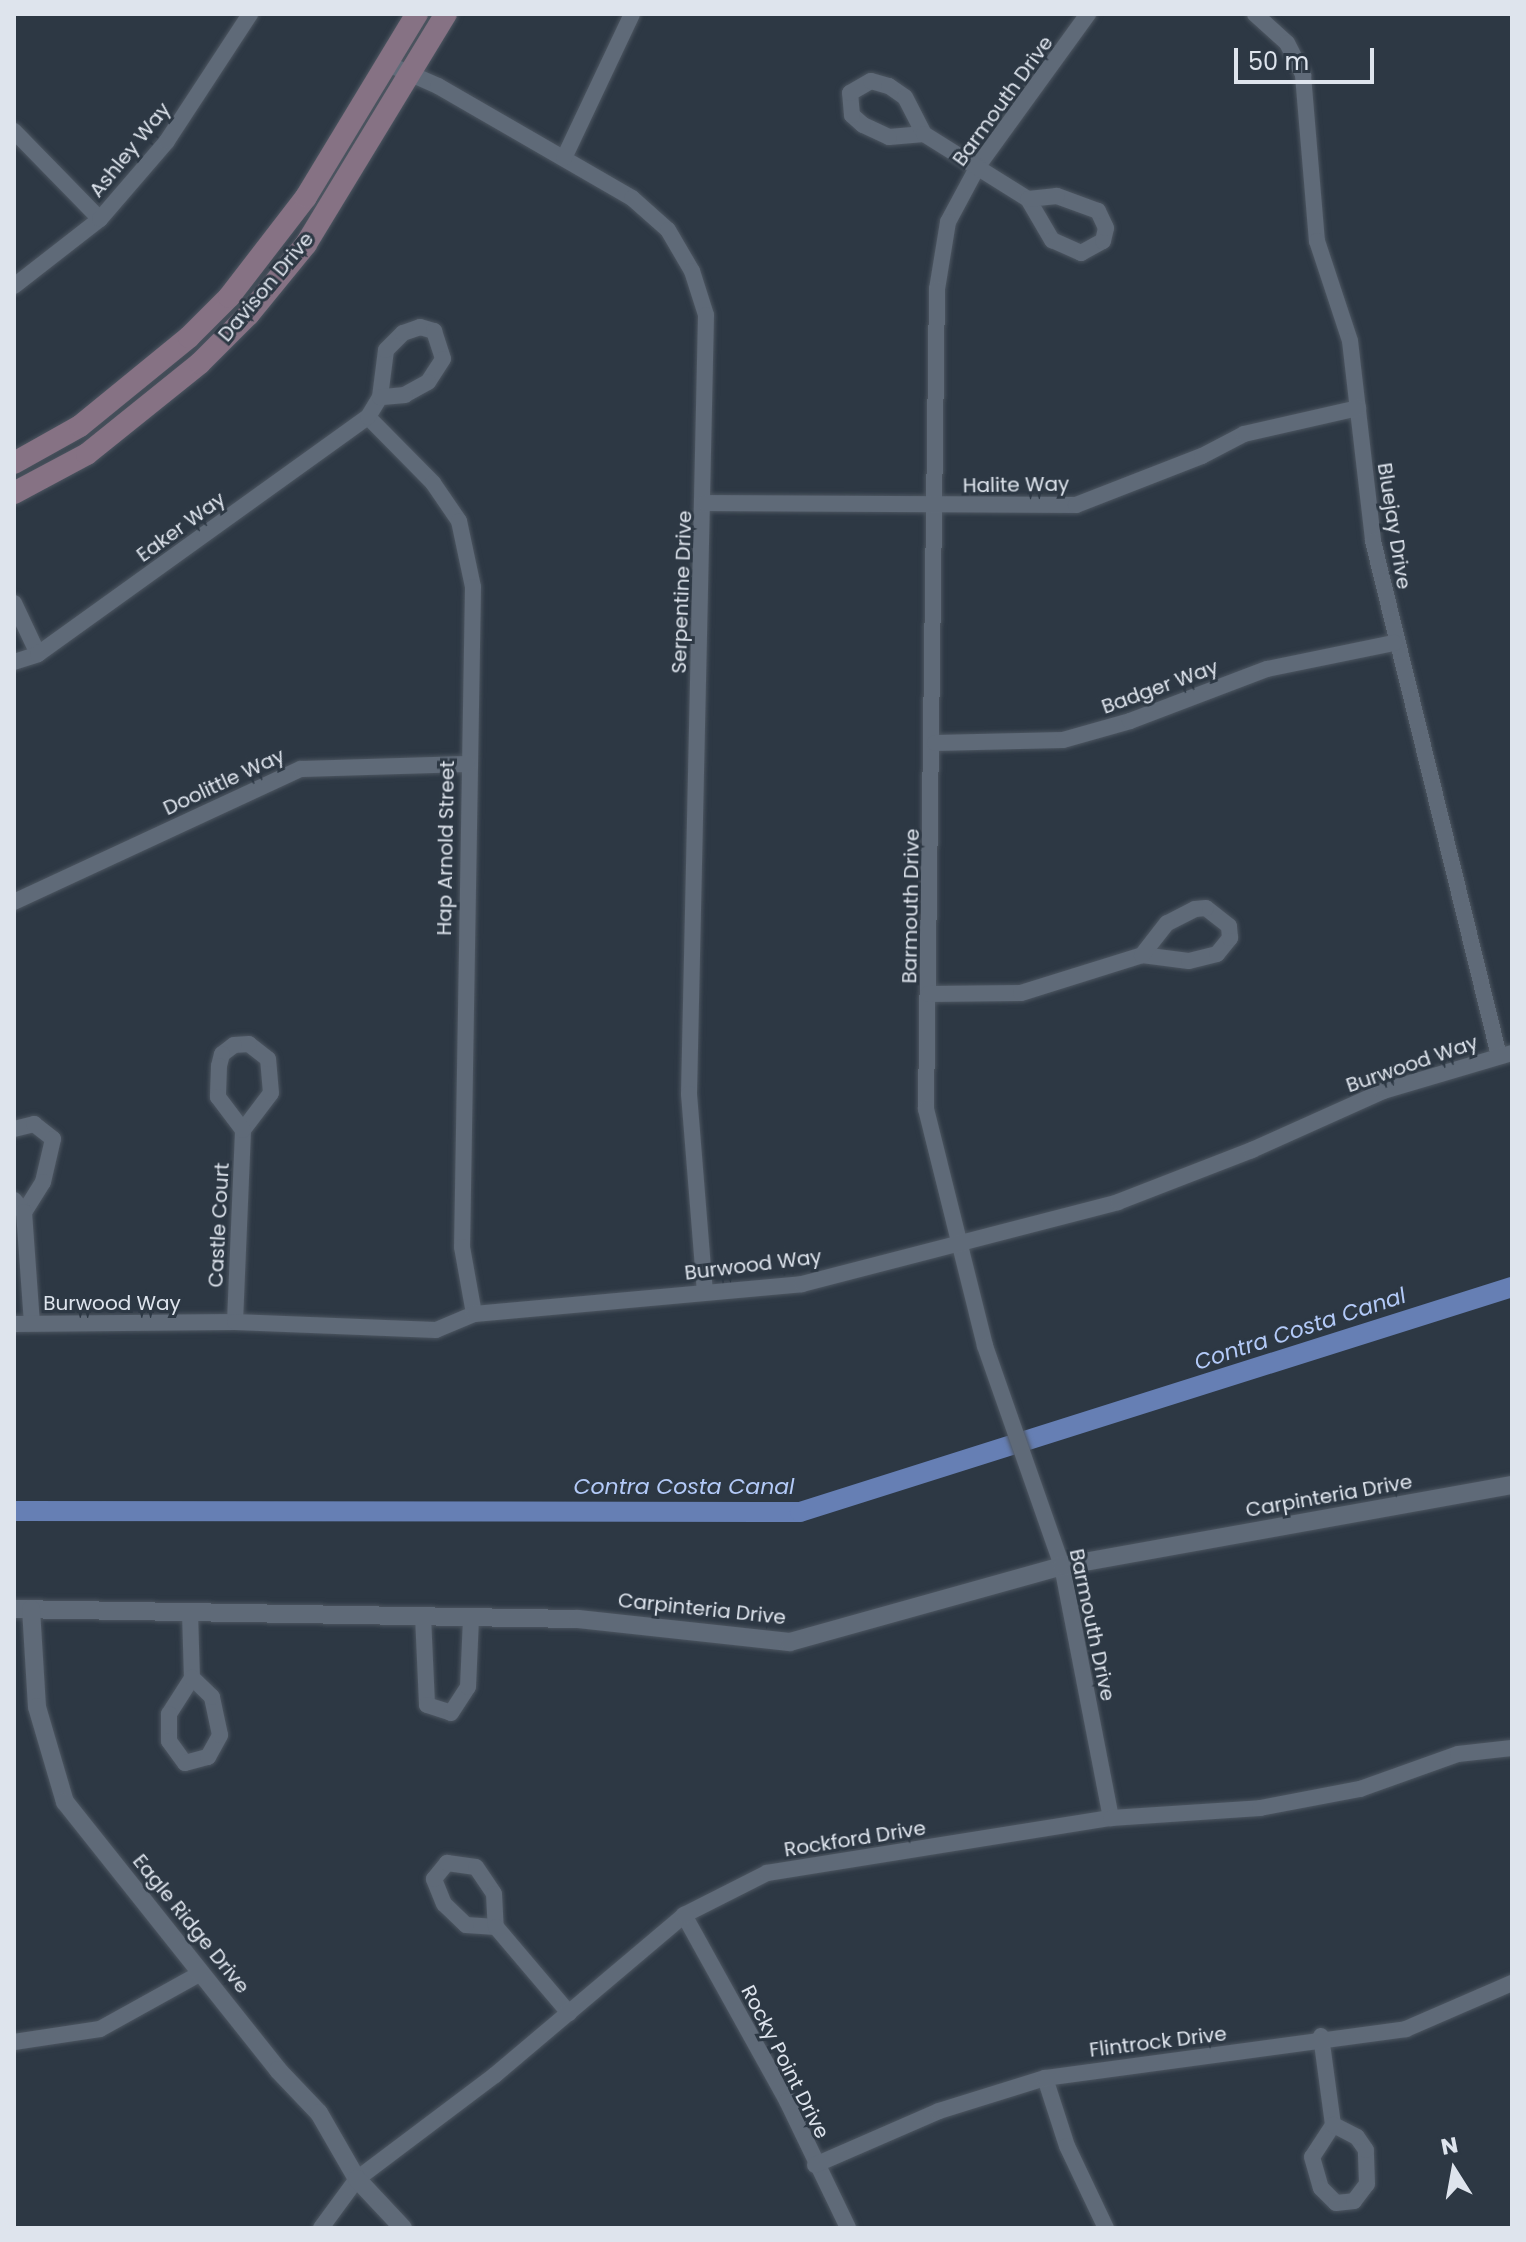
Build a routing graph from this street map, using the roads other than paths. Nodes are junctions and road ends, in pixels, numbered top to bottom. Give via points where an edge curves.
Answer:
1 (250, 14) edge
2 (417, 14) edge
3 (446, 14) edge
4 (632, 14) edge
5 (1088, 14) edge
6 (1255, 14) edge
7 (388, 64) junction
8 (413, 72) junction
9 (14, 131) edge
10 (924, 134) junction
11 (564, 158) junction
12 (978, 166) junction
13 (1028, 199) junction
14 (100, 219) junction
15 (14, 286) edge
16 (380, 397) junction
17 (1358, 408) junction
18 (368, 417) junction
19 (14, 463) edge
20 (14, 493) edge
21 (705, 503) junction
22 (936, 507) junction
23 (14, 603) edge
24 (1394, 643) junction
25 (38, 654) junction
26 (14, 662) edge
27 (935, 743) junction
28 (467, 764) junction
29 (14, 902) edge
30 (1142, 955) junction
31 (928, 994) junction
32 (1506, 1054) edge
33 (14, 1129) edge
34 (243, 1130) junction
35 (19, 1206) edge
36 (959, 1244) junction
37 (705, 1291) junction
38 (474, 1314) junction
39 (235, 1322) junction
40 (32, 1323) junction
41 (14, 1324) edge
42 (1512, 1485) edge
43 (1062, 1566) junction
44 (23, 1609) edge
45 (190, 1612) junction
46 (423, 1616) junction
47 (471, 1617) junction
48 (192, 1678) junction
49 (1512, 1748) edge
50 (1111, 1818) junction
51 (684, 1915) junction
52 (496, 1927) junction
53 (201, 1973) junction
54 (1512, 1983) edge
55 (569, 2013) junction
56 (1321, 2036) junction
57 (14, 2042) edge
58 (1045, 2078) junction
59 (1333, 2125) junction
60 (815, 2165) junction
61 (357, 2179) junction
62 (321, 2228) edge
63 (403, 2228) edge
64 (848, 2228) edge
65 (1106, 2228) edge

1 - 14 street, Ashley Way via 167,141
2 - 7 main road, Davison Drive
3 - 8 main road, Davison Drive
4 - 11 street
5 - 12 street, Barmouth Drive
6 - 17 street, Bluejay Drive via 1287,43 1303,75 1317,241 1350,341
7 - 8 street, Serpentine Drive
7 - 19 main road, Davison Drive via 306,197 229,297 80,426
8 - 11 street, Serpentine Drive
8 - 20 main road, Davison Drive via 306,244 249,314 200,363 87,454
9 - 14 street
10 - 10 street via 905,97 889,86 871,81 850,93 852,115 863,125 889,137
10 - 12 street
11 - 21 street, Serpentine Drive via 632,198 668,230 692,271 706,315
12 - 13 street
12 - 22 street, Barmouth Drive via 948,222 937,289
13 - 13 street via 1044,230 1067,249 1081,253 1103,241 1106,228 1098,211 1057,196
14 - 15 street, Ashley Way
16 - 16 street via 405,395 428,382 443,359 434,331 420,327 403,333 386,350
16 - 18 street
17 - 22 street, Halite Way via 1244,434 1076,505
17 - 24 street, Bluejay Drive via 1373,541
18 - 25 street, Eaker Way
18 - 28 street, Hap Arnold Street via 433,483 459,521 473,587
21 - 22 street, Halite Way
21 - 37 street, Serpentine Drive via 689,1094
22 - 27 street, Barmouth Drive
23 - 25 street
24 - 27 street, Badger Way via 1267,669 1130,721 1063,740
24 - 32 street, Bluejay Drive
25 - 26 street, Eaker Way
27 - 31 street, Barmouth Drive
28 - 29 street, Doolittle Way via 301,769
28 - 38 street, Hap Arnold Street via 462,1247
30 - 30 street via 1189,961 1217,954 1230,938 1229,926 1206,908 1195,909 1167,923
30 - 31 street via 1021,993
31 - 36 street, Barmouth Drive via 926,1109
32 - 36 street, Burwood Way via 1383,1091 1118,1202
33 - 35 street via 34,1124 53,1139 43,1182
34 - 34 street via 271,1093 268,1059 249,1044 234,1045 222,1054 219,1066 218,1097
34 - 39 street, Castle Court
35 - 40 street
36 - 37 street, Burwood Way via 802,1284
36 - 43 street, Barmouth Drive via 985,1346
37 - 38 street, Burwood Way
38 - 39 street, Burwood Way via 436,1330
39 - 40 street, Burwood Way
40 - 41 street, Burwood Way
42 - 43 street, Carpinteria Drive
43 - 47 street, Carpinteria Drive via 790,1642 578,1619
43 - 50 street, Barmouth Drive
44 - 45 street, Carpinteria Drive
44 - 53 street, Eagle Ridge Drive via 37,1707 65,1802
45 - 46 street, Carpinteria Drive
45 - 48 street
46 - 47 street, Carpinteria Drive
46 - 47 street via 427,1705 451,1713 468,1687
48 - 48 street via 169,1714 169,1741 185,1763 208,1757 220,1735 212,1697
49 - 50 street, Rockford Drive via 1458,1754 1360,1789 1260,1808
50 - 51 street, Rockford Drive via 767,1873
51 - 55 street, Rockford Drive
51 - 60 street, Rocky Point Drive via 787,2101
52 - 52 street via 494,1894 476,1867 447,1863 434,1879 444,1904 466,1925
52 - 55 street
53 - 57 street via 100,2029
53 - 61 street, Eagle Ridge Drive via 319,2113
54 - 56 street, Flintrock Drive via 1406,2029
55 - 61 street, Rockford Drive
56 - 58 street, Flintrock Drive via 1226,2055
56 - 59 street
58 - 60 street, Flintrock Drive via 939,2111
58 - 65 street via 1067,2146
59 - 59 street via 1312,2157 1321,2188 1336,2203 1354,2201 1367,2184 1366,2150 1357,2137
60 - 64 street, Rocky Point Drive
61 - 62 street, Rockford Drive
61 - 63 street, Eagle Ridge Drive

